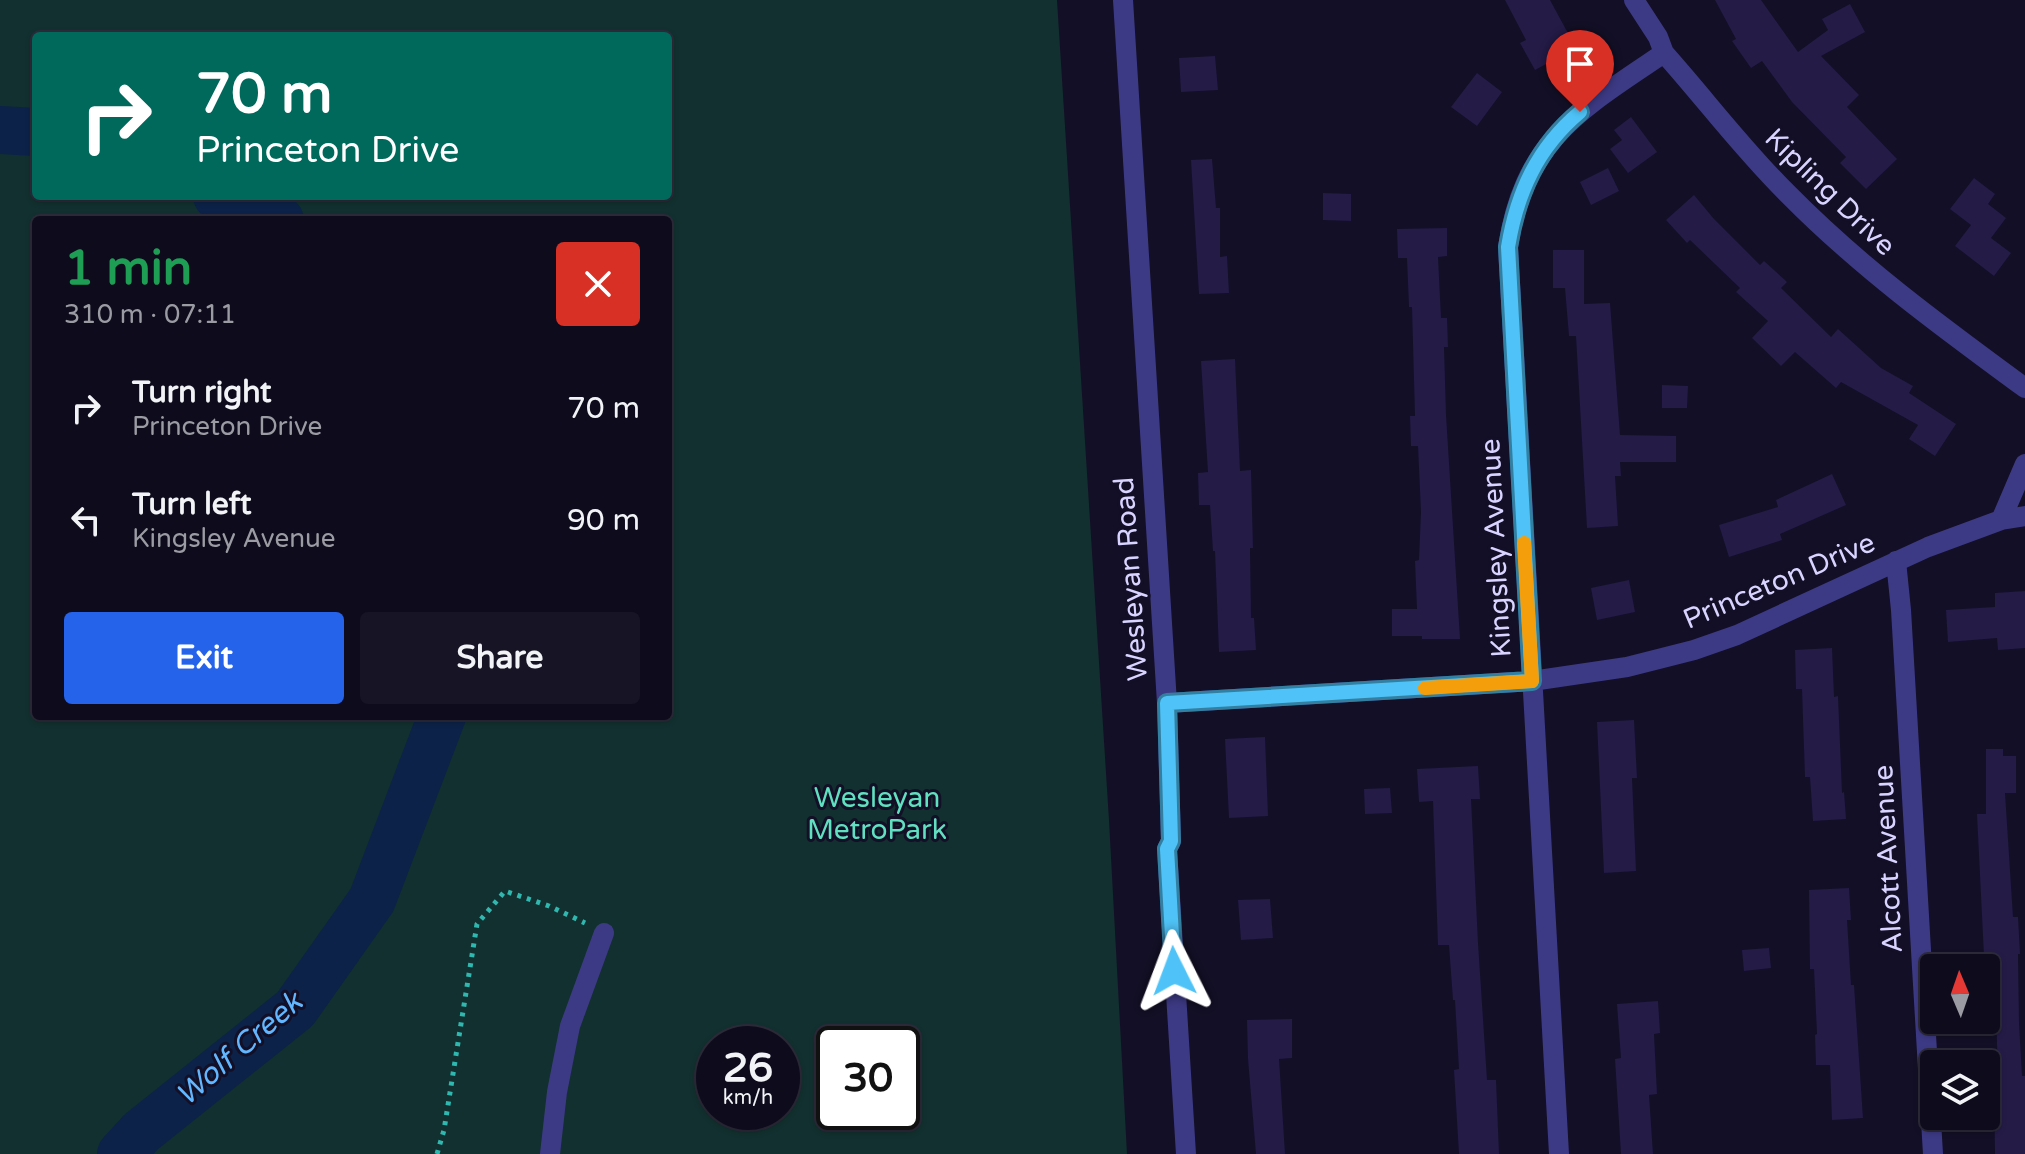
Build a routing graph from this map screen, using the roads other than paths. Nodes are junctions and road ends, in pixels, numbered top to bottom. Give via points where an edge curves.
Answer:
1 (1123, 0) edge
2 (1634, 0) edge
3 (1664, 53) junction
4 (2025, 388) edge
5 (2025, 464) edge
6 (2025, 516) edge
7 (2001, 520) junction
8 (1896, 561) junction
9 (1532, 681) junction
10 (1167, 703) junction
11 (604, 933) road end
12 (550, 1154) edge
13 (1186, 1154) edge
14 (1559, 1154) edge
15 (1933, 1154) edge

1 - 10 street, Wesleyan Road
2 - 3 street, Kipling Drive
3 - 4 street, Kipling Drive via 1765,170 1845,249
3 - 9 street, Kingsley Avenue via 1560,129 1538,158 1513,219 1509,273
5 - 7 street
6 - 7 street, Princeton Drive
7 - 8 street, Princeton Drive
8 - 9 street, Princeton Drive via 1778,618 1694,650 1627,667
8 - 15 street, Alcott Avenue
9 - 10 street, Princeton Drive
9 - 14 street, Kingsley Avenue
10 - 13 street, Wesleyan Road via 1167,849
11 - 12 street via 570,1026

